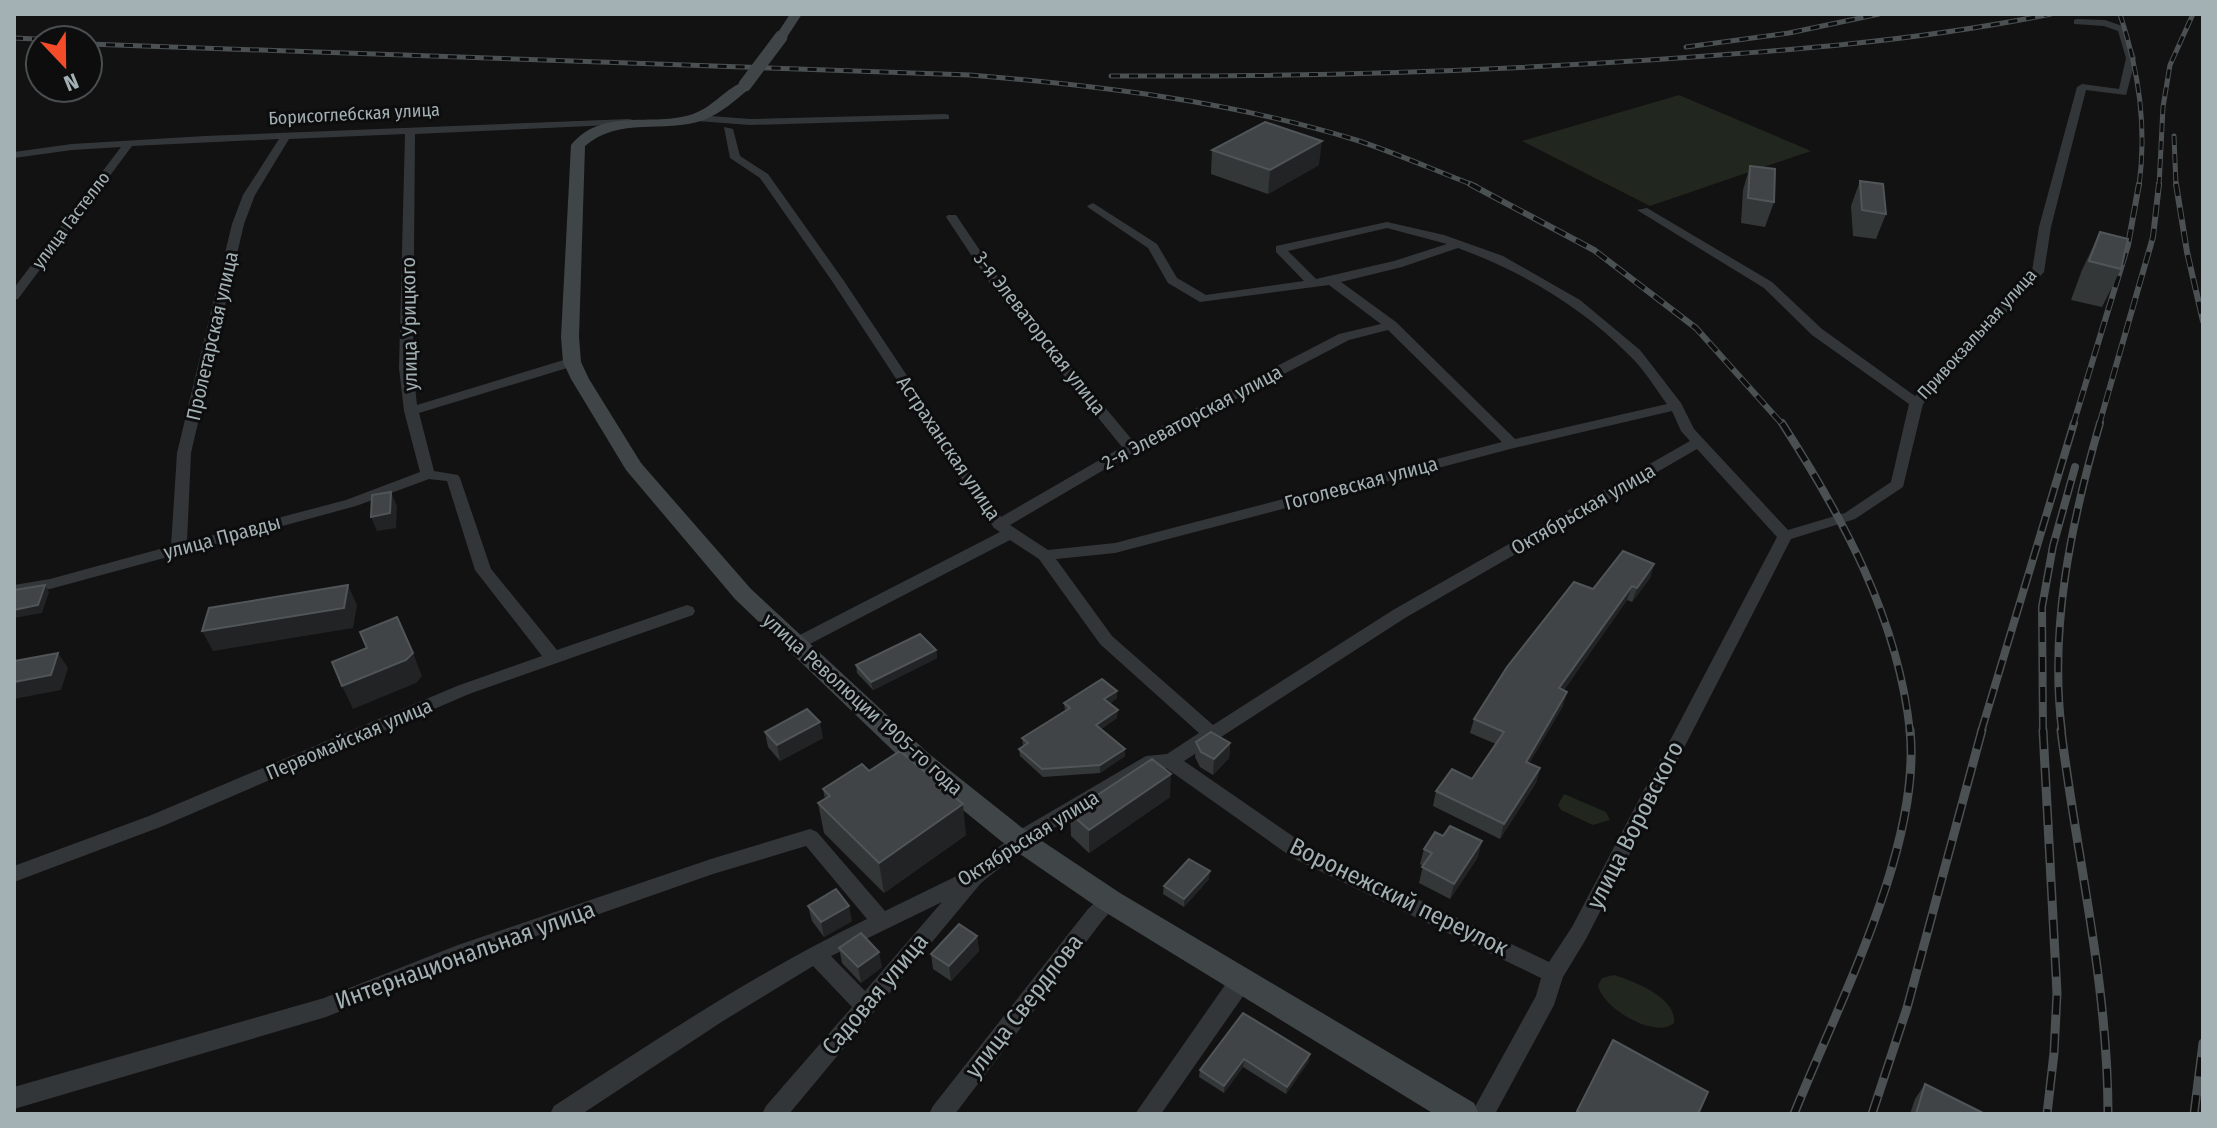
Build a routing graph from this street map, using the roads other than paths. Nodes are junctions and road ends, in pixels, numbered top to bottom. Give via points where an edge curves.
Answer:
1 (796, 14) edge
2 (2077, 22) dead end
3 (945, 117) dead end
4 (697, 118) junction
5 (728, 129) dead end
6 (410, 130) junction
7 (578, 130) junction
8 (286, 136) junction
9 (129, 144) junction
10 (14, 155) edge
11 (1093, 206) dead end
12 (1643, 210) dead end
13 (952, 217) dead end
14 (1458, 244) junction
15 (1331, 281) junction
16 (1313, 283) junction
17 (14, 296) edge
18 (1391, 325) junction
19 (572, 362) junction
20 (1916, 403) junction
21 (1676, 406) junction
22 (411, 411) junction
23 (1699, 442) junction
24 (1512, 444) junction
25 (1131, 448) junction
26 (428, 474) junction
27 (1004, 529) junction
28 (1785, 536) junction
29 (179, 548) junction
30 (1045, 555) junction
31 (14, 590) edge
32 (687, 611) dead end
33 (796, 644) junction
34 (553, 657) junction
35 (1212, 734) junction
36 (1170, 761) junction
37 (1020, 841) junction
38 (14, 874) edge
39 (978, 875) junction
40 (1110, 901) junction
41 (881, 921) junction
42 (815, 954) junction
43 (1553, 974) junction
44 (1240, 982) junction
45 (864, 1005) junction
46 (14, 1098) edge
47 (562, 1114) edge
48 (774, 1114) edge
49 (941, 1114) edge
50 (1147, 1114) edge
51 (1463, 1114) edge
52 (1483, 1114) edge

1 - 4 street, bridge via 745,85
2 - 20 street, Привокзальная улица via 2122,29 2131,58 2123,93 2082,87 2038,272
3 - 4 street via 750,122
4 - 7 street
5 - 27 street, Астраханская улица via 735,158 764,176
6 - 7 street, Борисоглебская улица
6 - 8 street, Борисоглебская улица
6 - 22 street, улица Урицкого via 406,368
7 - 19 street, улица Революции 1905-го года
8 - 9 street, Борисоглебская улица
8 - 29 street, Пролетарская улица via 249,195 238,224 184,453
9 - 10 street, Борисоглебская улица
9 - 17 street, улица Гастелло
11 - 16 street via 1153,246 1172,280 1204,299
12 - 20 street, Привокзальная улица via 1768,285 1817,332
13 - 25 street, 3-я Элеваторская улица via 999,288
14 - 15 street
14 - 16 street via 1387,225 1280,249
14 - 21 street via 1499,259 1576,303 1635,353
15 - 16 street
15 - 18 street
18 - 24 street
18 - 25 street, 2-я Элеваторская улица via 1344,337
19 - 22 street
19 - 33 street, улица Революции 1905-го года via 633,466 710,559
20 - 28 street, Привокзальная улица via 1898,484 1850,516
21 - 23 street
21 - 24 street, Гоголевская улица
22 - 26 street, улица Урицкого
23 - 28 street
23 - 35 street, Октябрьская улица via 1399,614
24 - 30 street, Гоголевская улица via 1115,548
25 - 27 street, 2-я Элеваторская улица
26 - 29 street, улица Правды via 351,503
26 - 34 street via 453,478 483,570
27 - 30 street, Астраханская улица
27 - 33 street, 2-я Элеваторская улица
28 - 43 street, улица Воровского
29 - 31 street, улица Правды
30 - 35 street, Астраханская улица via 1106,640
32 - 34 street, Первомайская улица
33 - 37 street, улица Революции 1905-го года via 919,760
34 - 38 street, Первомайская улица
35 - 36 street, Октябрьская улица
36 - 37 street, Октябрьская улица via 1153,761
36 - 43 street, Воронежский переулок via 1300,852
37 - 39 street, Октябрьская улица
37 - 40 street, улица Революции 1905-го года
39 - 41 street, Октябрьская улица
39 - 45 street, Садовая улица
40 - 44 street, улица Революции 1905-го года
40 - 49 street, улица Свердлова
41 - 42 street, Октябрьская улица
41 - 46 street, Интернациональная улица via 810,837 458,954 326,1007
42 - 45 street
42 - 47 street, Октябрьская улица
43 - 52 street, улица Воровского via 1546,998
44 - 50 street
44 - 51 street, улица Революции 1905-го года
45 - 48 street, Садовая улица

